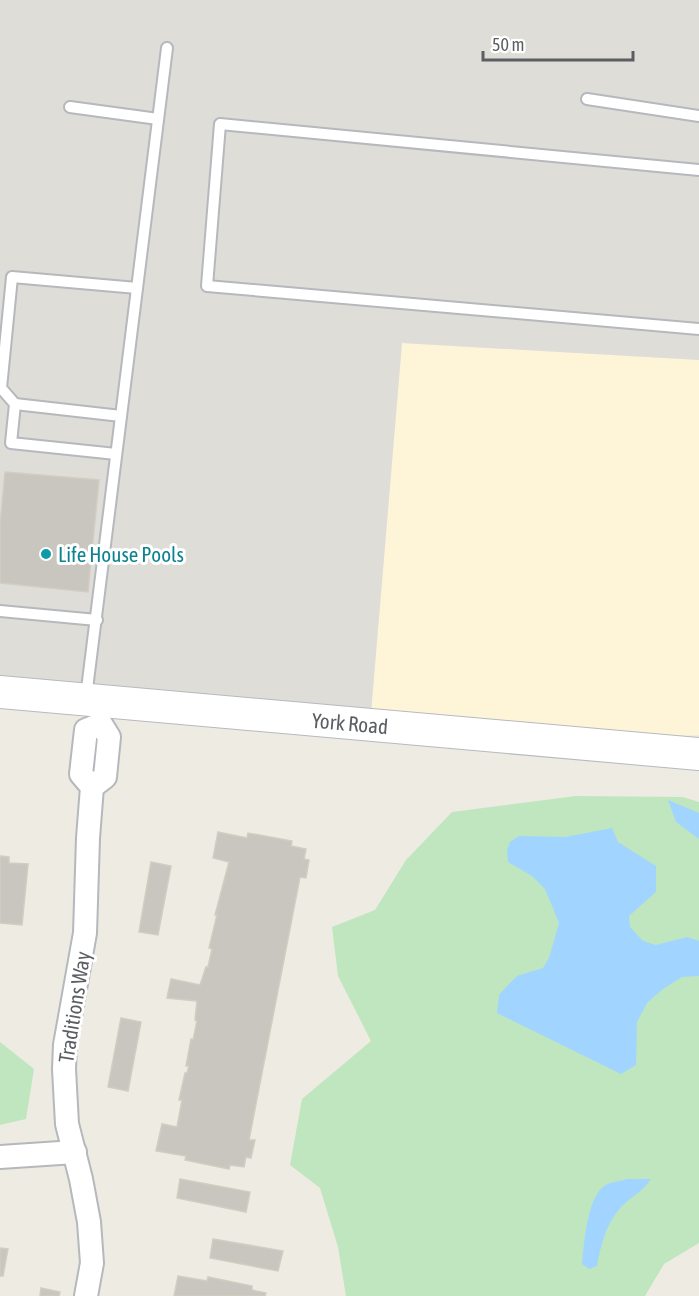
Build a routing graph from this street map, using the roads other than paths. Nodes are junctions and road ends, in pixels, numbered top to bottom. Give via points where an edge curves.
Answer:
1 (167, 48) dead end
2 (587, 99) dead end
3 (70, 107) dead end
4 (699, 116) edge
5 (158, 119) junction
6 (699, 170) edge
7 (137, 288) junction
8 (699, 329) edge
9 (15, 404) junction
10 (121, 416) junction
11 (116, 454) junction
12 (0, 611) edge
13 (97, 620) junction
14 (0, 692) edge
15 (97, 709) junction
16 (699, 754) edge
17 (75, 1152) junction
18 (0, 1157) edge
19 (86, 1296) edge

1 - 5 lane
2 - 4 lane
3 - 5 lane
5 - 7 lane
6 - 8 lane via 220,124 207,286
7 - 9 lane via 12,277 1,388
7 - 10 lane
9 - 10 lane
9 - 11 lane via 10,443
10 - 11 lane
11 - 13 lane
12 - 13 lane
13 - 15 lane
14 - 15 street, York Road
15 - 16 street, York Road
15 - 17 street, Traditions Way via 109,736 105,777 92,788 85,933 65,1045 64,1096
17 - 18 street
17 - 19 street, Traditions Way via 92,1243

